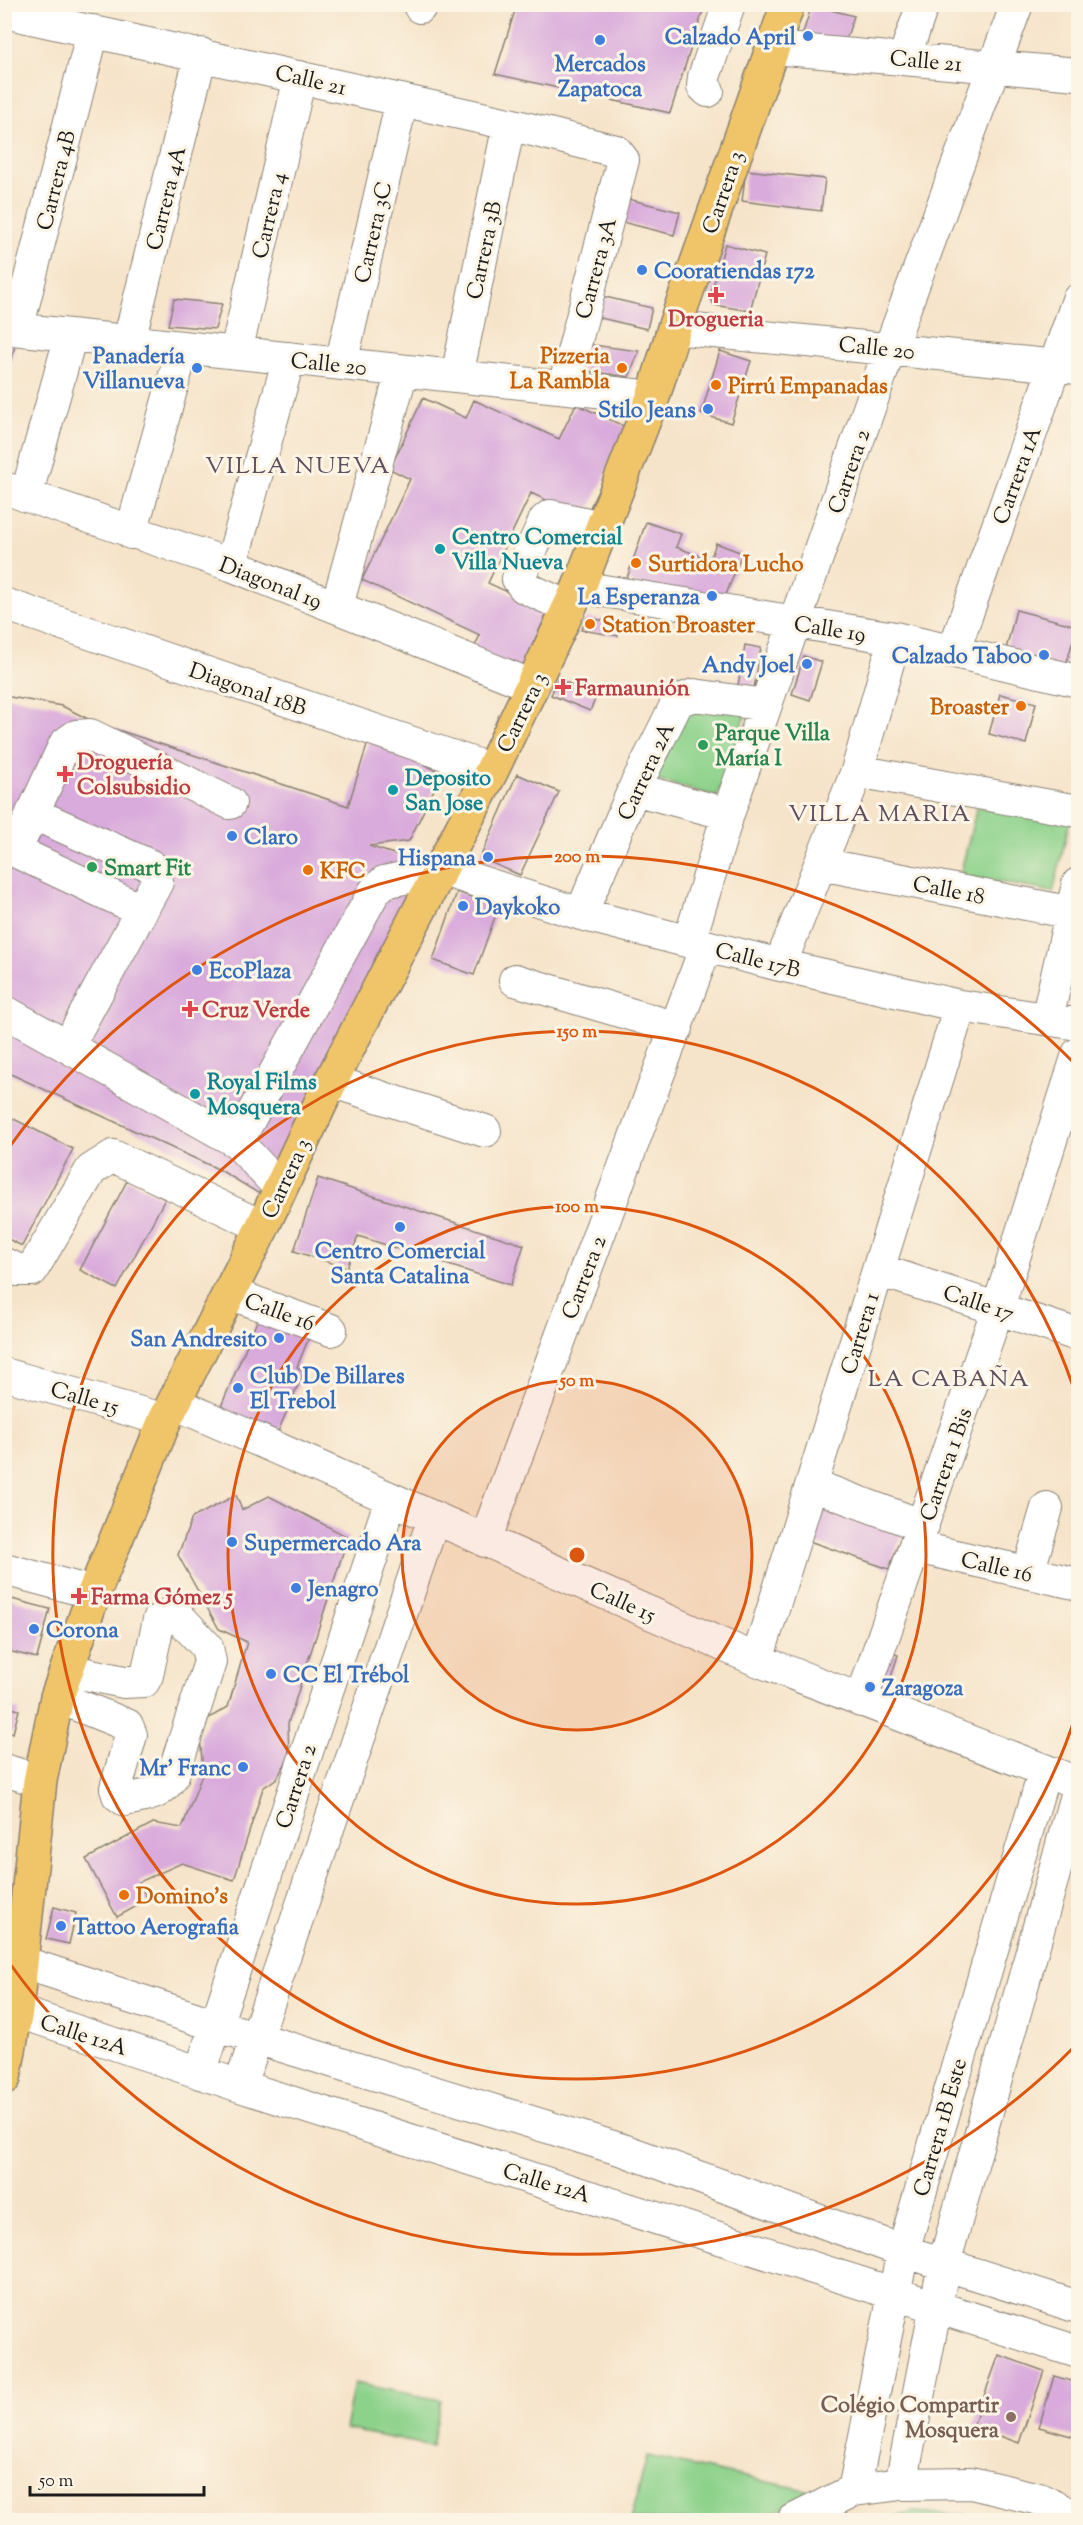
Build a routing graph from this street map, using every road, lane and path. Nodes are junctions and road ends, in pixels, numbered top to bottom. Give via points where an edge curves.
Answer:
1 (729, 4) edge
2 (788, 4) edge
3 (923, 4) edge
4 (1017, 4) edge
5 (4, 12) edge
6 (93, 31) junction
7 (773, 48) junction
8 (201, 54) junction
9 (904, 58) junction
10 (995, 66) junction
11 (1078, 74) edge
12 (300, 77) junction
13 (708, 91) dead end
14 (402, 100) junction
15 (509, 124) junction
16 (616, 151) joint
17 (1078, 300) edge
18 (678, 319) junction
19 (11, 329) edge
20 (71, 335) junction
21 (894, 340) junction
22 (129, 341) junction
23 (183, 347) junction
24 (236, 352) junction
25 (289, 358) junction
26 (1069, 358) edge
27 (341, 364) junction
28 (402, 371) junction
29 (457, 376) junction
30 (564, 387) junction
31 (653, 397) junction
32 (15, 492) edge
33 (602, 526) junction
34 (131, 533) junction
35 (231, 565) junction
36 (575, 598) junction
37 (4, 604) edge
38 (337, 606) junction
39 (4, 618) edge
40 (796, 623) junction
41 (87, 634) junction
42 (895, 638) junction
43 (954, 650) junction
44 (1078, 681) edge
45 (533, 686) junction
46 (766, 705) junction
47 (492, 770) junction
48 (857, 771) junction
49 (634, 789) junction
50 (230, 803) dead end
51 (1078, 811) edge
52 (32, 813) junction
53 (728, 814) junction
54 (10, 854) edge
55 (820, 864) junction
56 (443, 870) junction
57 (1076, 904) edge
58 (141, 910) junction
59 (581, 914) junction
60 (698, 944) junction
61 (780, 964) junction
62 (515, 980) dead end
63 (960, 1006) junction
64 (4, 1011) edge
65 (1047, 1019) junction
66 (1078, 1024) edge
67 (677, 1028) junction
68 (68, 1046) junction
69 (1078, 1054) edge
70 (331, 1081) junction
71 (1068, 1126) edge
72 (485, 1131) dead end
73 (237, 1142) junction
74 (280, 1188) junction
75 (263, 1227) junction
76 (4, 1264) edge
77 (879, 1270) junction
78 (229, 1293) junction
79 (998, 1308) junction
80 (331, 1330) dead end
81 (1078, 1335) edge
82 (4, 1374) edge
83 (169, 1412) junction
84 (812, 1485) junction
85 (391, 1499) junction
86 (1047, 1508) dead end
87 (434, 1518) junction
88 (920, 1537) junction
89 (485, 1541) junction
90 (4, 1569) edge
91 (1028, 1573) junction
92 (1078, 1584) edge
93 (94, 1593) junction
94 (757, 1660) junction
95 (62, 1683) junction
96 (861, 1701) junction
97 (4, 1770) edge
98 (1045, 1770) junction
99 (40, 1781) junction
100 (1078, 1783) edge
101 (1078, 1788) edge
102 (21, 1962) junction
103 (16, 2011) junction
104 (216, 2025) junction
105 (256, 2038) junction
106 (200, 2073) junction
107 (4, 2078) edge
108 (240, 2086) junction
109 (903, 2251) junction
110 (944, 2264) junction
111 (893, 2292) junction
112 (934, 2307) junction
113 (1078, 2307) edge
114 (1078, 2352) edge
115 (902, 2484) junction
116 (854, 2490) junction
117 (1078, 2518) edge
118 (794, 2520) edge

1 - 13 street via 704,77 703,86
2 - 7 main road, Carrera 3
3 - 9 street
4 - 10 street, Carrera 2
5 - 6 street, Calle 21
6 - 8 street, Calle 21
6 - 19 street, Carrera 4B
7 - 9 street, Calle 21
7 - 18 main road, Carrera 3
8 - 12 street, Calle 21
8 - 22 street, Carrera 4A
9 - 10 street, Calle 21
10 - 11 street, Calle 21
10 - 21 street, Carrera 2
12 - 14 street, Calle 21
12 - 24 street, Carrera 4
14 - 15 street, Calle 21
14 - 27 street, Carrera 3C
15 - 16 street, Calle 21
15 - 29 street, Carrera 3B
16 - 30 street, Carrera 3A via 623,160
17 - 26 street, Carrera 1A
18 - 21 street, Calle 20
18 - 31 main road, Carrera 3
19 - 20 street, Calle 20
20 - 22 street, Calle 20
20 - 32 street
21 - 26 street, Calle 20
21 - 40 street, Carrera 2
22 - 23 street, Calle 20
23 - 24 street, Calle 20
23 - 34 street
24 - 25 street, Calle 20
25 - 27 street, Calle 20
25 - 35 street
26 - 43 street, Carrera 1A
27 - 28 street, Calle 20
28 - 29 street, Calle 20
28 - 38 street
29 - 30 street, Calle 20
30 - 31 street, Calle 20
31 - 33 main road, Carrera 3
32 - 34 street, Diagonal 19
33 - 36 main road, Carrera 3
33 - 36 street, Calle 19 via 550,516 518,579 524,587
34 - 35 street, Diagonal 19
35 - 38 street, Diagonal 19
36 - 40 street, Calle 19
36 - 45 main road, Carrera 3
37 - 41 street, Diagonal 18B
38 - 45 street, Diagonal 19
39 - 41 street
40 - 42 street, Calle 19
40 - 46 street, Carrera 2
41 - 47 street, Diagonal 18B
42 - 43 street, Calle 19
42 - 48 street
43 - 44 street, Calle 19
45 - 47 main road, Carrera 3
46 - 49 street, Carrera 2A via 684,696
46 - 53 street, Carrera 2
47 - 56 main road, Carrera 3
48 - 51 street
48 - 55 street
49 - 53 street
49 - 59 street, Carrera 2A
50 - 52 street via 90,735 76,736 65,744
52 - 54 street
52 - 58 street via 151,866 157,882
53 - 60 street, Carrera 2
54 - 58 street
55 - 57 street, Calle 18
55 - 61 street
56 - 59 street, Calle 17B
56 - 70 main road, Carrera 3
56 - 73 street via 384,882 374,892
57 - 65 street
58 - 68 street
59 - 60 street, Calle 17B
60 - 61 street, Calle 17B
60 - 67 street, Carrera 2
61 - 63 street, Calle 17B via 837,988
62 - 67 street
63 - 65 street, Calle 17B
63 - 77 street, Carrera 1
64 - 68 street
65 - 66 street, Calle 17B
67 - 89 street, Carrera 2
68 - 73 street
69 - 71 street, Carrera 1 Bis
70 - 72 street
70 - 74 main road, Carrera 3
71 - 79 street, Carrera 1 Bis
73 - 74 street
74 - 75 main road, Carrera 3
75 - 76 street via 113,1156 92,1170 32,1270
75 - 78 main road, Carrera 3
77 - 79 street, Calle 17
77 - 84 street, Carrera 1
78 - 80 street, Calle 16
78 - 83 main road, Carrera 3
79 - 81 street, Calle 17
79 - 88 street, Carrera 1 Bis
82 - 83 street, Calle 15
83 - 85 street, Calle 15
83 - 93 main road, Carrera 3
84 - 88 street, Calle 16
84 - 94 street, Carrera 1
85 - 87 street, Calle 15
85 - 104 street, Carrera 2
86 - 91 street
87 - 89 street, Calle 15
87 - 105 street, Carrera 2 via 355,1775
88 - 91 street, Calle 16
88 - 96 street, Carrera 1 Bis
89 - 94 street, Calle 15 via 648,1598
90 - 93 street
91 - 92 street, Calle 16
93 - 95 main road, Carrera 3
94 - 96 street, Calle 15
95 - 95 street via 128,1725 131,1735 116,1788 125,1800 153,1794 164,1788 173,1775 210,1662 207,1647 179,1617 169,1614 159,1620 144,1681
95 - 99 main road, Carrera 3
96 - 98 street, Calle 15
97 - 99 street
98 - 100 street, Calle 15
98 - 109 street, Carrera 1B Este
99 - 102 main road, Carrera 3
101 - 110 street, Carrera 1B Este
102 - 103 main road, Carrera 3
102 - 104 street
103 - 106 street, Calle 12A
103 - 107 main road, Carrera 3
104 - 105 street
104 - 106 street, Carrera 2
105 - 108 street, Carrera 2
105 - 109 street via 626,2151
106 - 108 street, Calle 12A
108 - 111 street, Calle 12A
109 - 110 street
109 - 111 street, Carrera 1B Este
110 - 112 street, Carrera 1B Este
110 - 113 street
111 - 112 street, Calle 12A
111 - 116 street, Carrera 1B Este
112 - 114 street, Calle 12A
112 - 115 street, Carrera 1B Este
115 - 116 street
115 - 117 street via 971,2483 1039,2499
116 - 118 street

